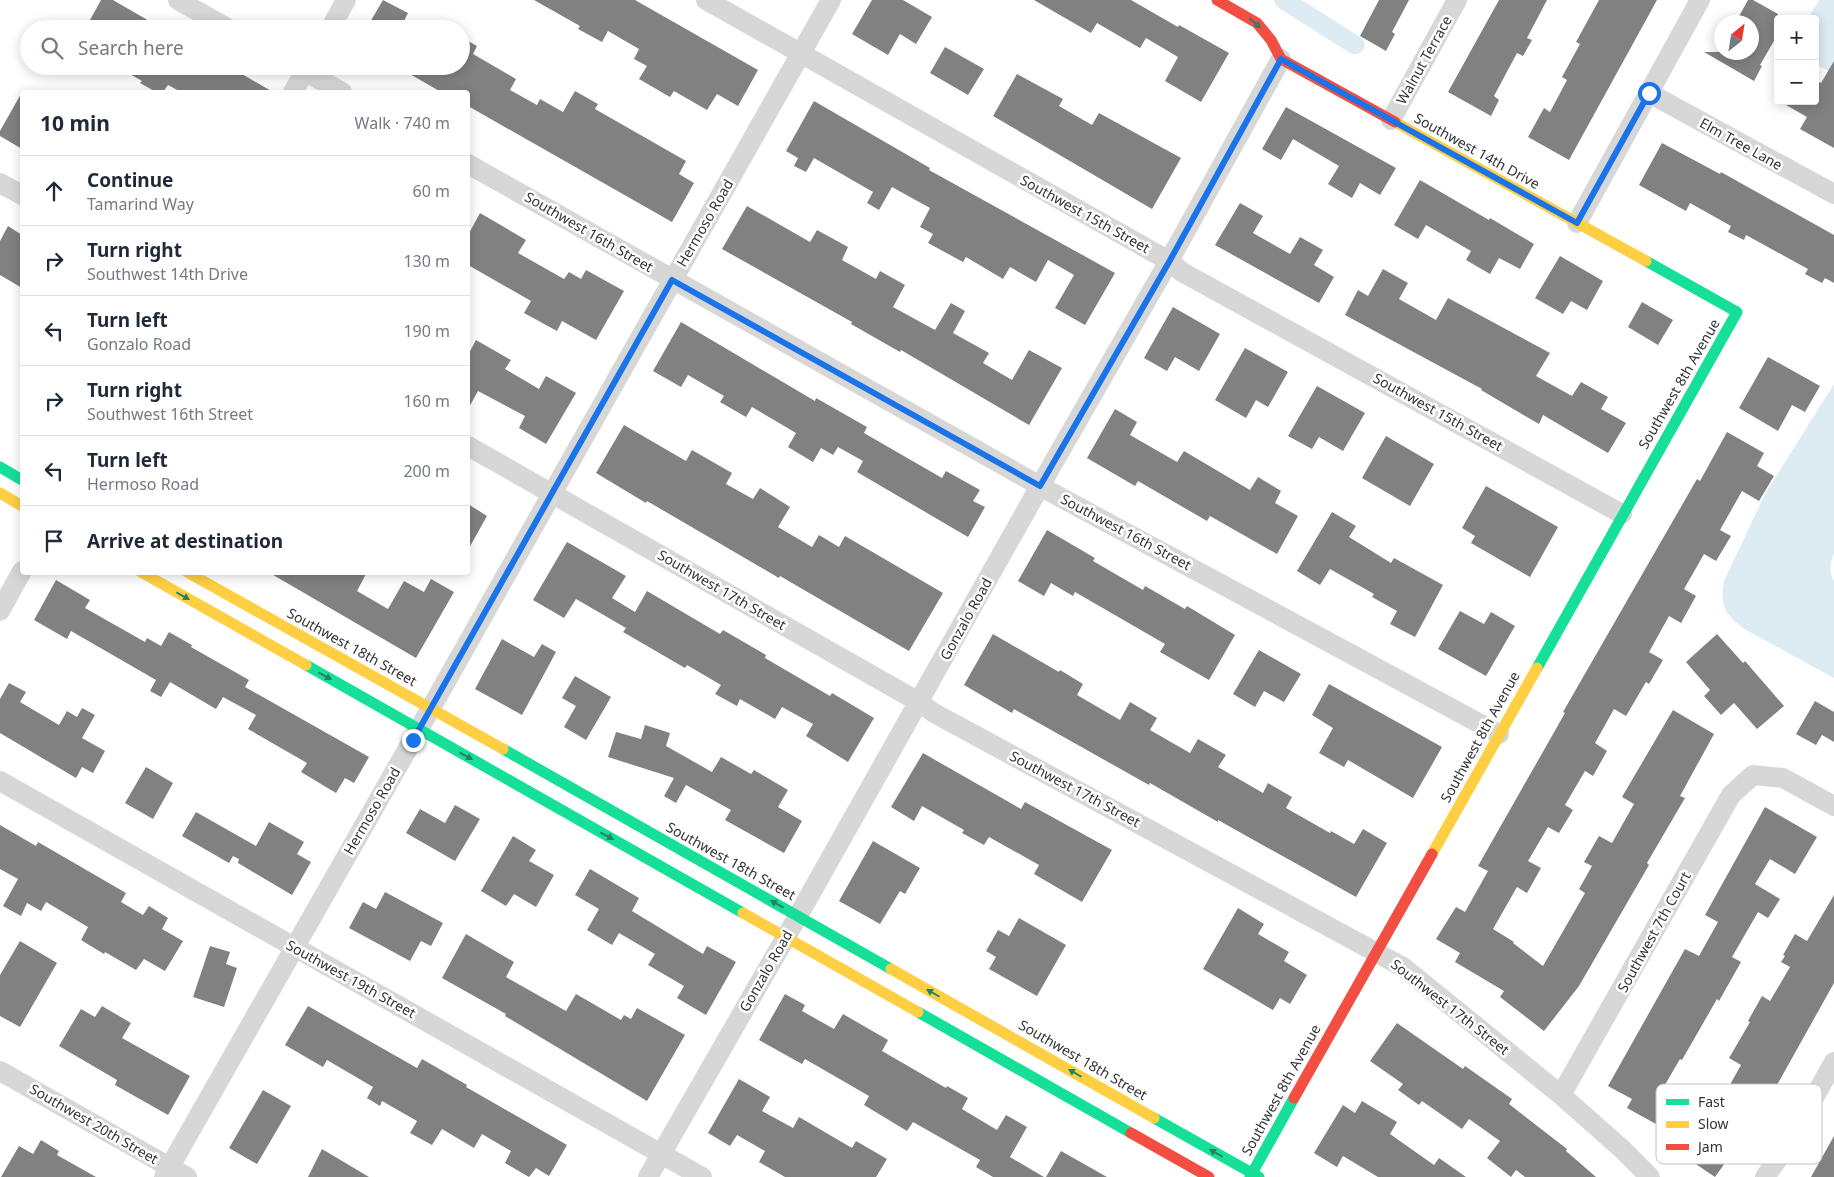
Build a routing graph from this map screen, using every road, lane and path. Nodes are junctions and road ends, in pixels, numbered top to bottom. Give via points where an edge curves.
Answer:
1 (178, 0) edge
2 (346, 0) edge
3 (706, 0) edge
4 (831, 0) edge
5 (1217, 0) edge
6 (1456, 0) edge
7 (1700, 0) edge
8 (213, 20) edge
9 (335, 20) edge
10 (801, 54) junction
11 (1281, 59) junction
12 (300, 75) edge
13 (314, 75) edge
14 (295, 90) edge
15 (339, 90) edge
16 (1649, 93) junction
17 (1390, 120) junction
18 (470, 165) edge
19 (0, 183) edge
20 (20, 194) edge
21 (1834, 194) edge
22 (1577, 223) junction
23 (1169, 262) junction
24 (672, 280) junction
25 (1737, 312) joint
26 (470, 447) edge
27 (0, 467) edge
28 (20, 479) edge
29 (1040, 486) junction
30 (0, 493) edge
31 (551, 494) junction
32 (20, 505) edge
33 (1622, 514) junction
34 (20, 575) edge
35 (146, 575) edge
36 (192, 575) edge
37 (0, 611) edge
38 (919, 702) junction
39 (431, 708) junction
40 (419, 730) junction
41 (1499, 734) junction
42 (0, 781) edge
43 (1834, 806) edge
44 (798, 916) junction
45 (785, 937) junction
46 (294, 947) junction
47 (1376, 951) junction
48 (1834, 1062) edge
49 (0, 1071) edge
50 (1822, 1084) edge
51 (1562, 1095) junction
52 (661, 1153) junction
53 (1775, 1164) edge
54 (167, 1172) edge
55 (1253, 1176) edge
56 (187, 1177) edge
57 (648, 1177) edge
58 (702, 1177) edge
59 (1209, 1177) edge
60 (1650, 1177) edge
61 (1766, 1177) edge

1 - 8 street
2 - 9 street
3 - 10 street, Southwest 15th Street
4 - 10 street, Hermoso Road
5 -> 11 main road via 1257,23
6 - 17 street, Walnut Terrace
7 - 16 street
10 - 23 street, Southwest 15th Street
10 - 24 street, Hermoso Road
11 - 17 main road, Southwest 14th Drive
11 - 23 street, Gonzalo Road
12 - 14 street
13 - 15 street
16 - 21 street, Elm Tree Lane
16 - 22 street
17 - 22 main road, Southwest 14th Drive
18 - 24 street, Southwest 16th Street
19 - 20 street
22 - 25 main road, Southwest 14th Drive
23 - 29 street, Gonzalo Road
23 - 33 street, Southwest 15th Street
24 - 29 street, Southwest 16th Street
24 - 31 street, Hermoso Road
25 - 33 main road, Southwest 8th Avenue
26 - 31 street, Southwest 17th Street
27 - 28 main road
29 - 38 street, Gonzalo Road
29 - 41 street, Southwest 16th Street
30 - 32 main road
31 - 38 street, Southwest 17th Street
31 - 39 street, Hermoso Road
33 - 41 main road, Southwest 8th Avenue
34 - 37 street
35 -> 40 main road
36 - 39 main road, Southwest 18th Street
38 - 44 street, Gonzalo Road
38 - 47 street, Southwest 17th Street
39 - 40 street, Hermoso Road
44 -> 39 main road, Southwest 18th Street
40 -> 45 main road
40 - 46 street, Hermoso Road
41 - 47 main road, Southwest 8th Avenue
42 - 46 street, Southwest 19th Street
43 - 51 street, Southwest 7th Court via 1783,778 1753,775 1731,795
44 - 45 street, Gonzalo Road
55 -> 44 main road, Southwest 18th Street
45 - 52 street, Gonzalo Road
45 - 59 main road
46 - 52 street, Southwest 19th Street
46 - 54 street, Hermoso Road
47 - 51 street, Southwest 17th Street via 1403,967
47 - 55 main road, Southwest 8th Avenue
48 - 50 street
49 - 54 street, Southwest 20th Street
51 - 60 street, Southwest 17th Street
52 - 57 street, Gonzalo Road
52 - 58 street, Southwest 19th Street
53 - 61 street
54 - 56 street, Southwest 20th Street

